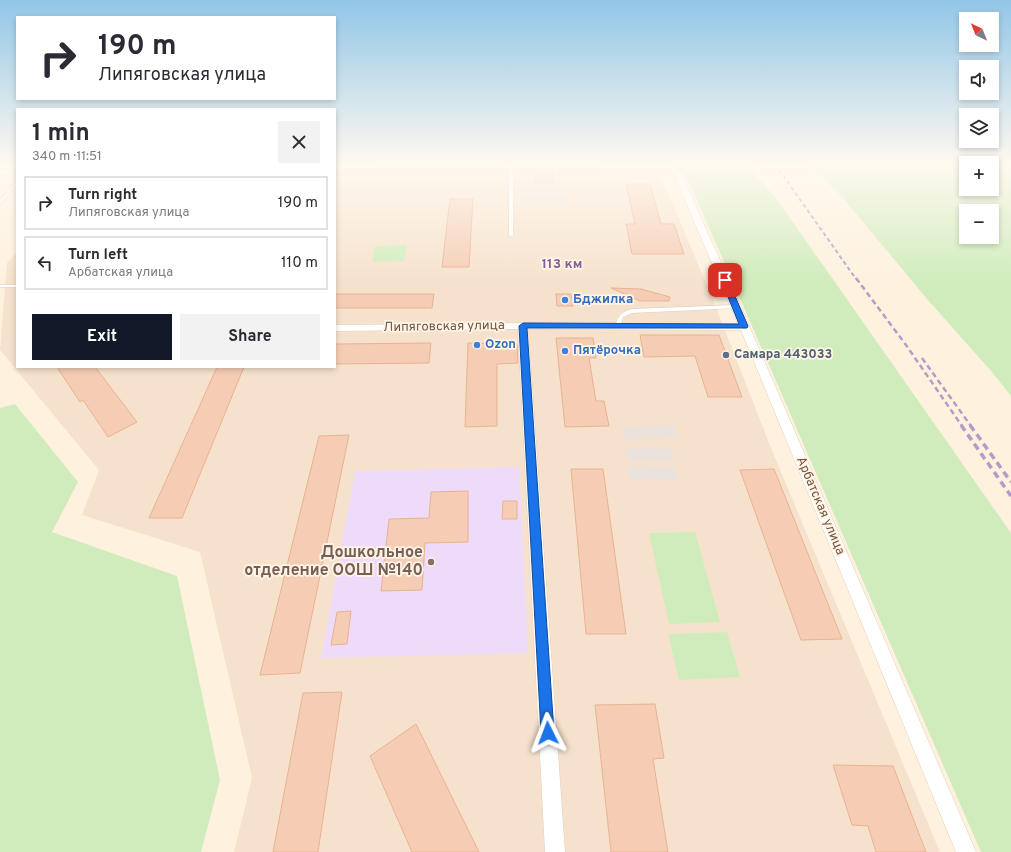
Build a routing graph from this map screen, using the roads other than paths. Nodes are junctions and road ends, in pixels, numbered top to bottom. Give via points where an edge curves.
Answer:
1 (511, 204) edge
2 (690, 204) edge
3 (511, 235) dead end
4 (0, 286) edge
5 (16, 286) edge
6 (736, 307) junction
7 (523, 326) junction
8 (744, 326) junction
9 (618, 327) junction
10 (336, 328) edge
11 (555, 852) edge
12 (966, 852) edge

1 - 3 lane
2 - 6 street, Арбатская улица
4 - 5 lane
6 - 8 street, Арбатская улица
6 - 9 lane via 632,311 622,314
7 - 9 street, Липяговская улица
7 - 10 street, Липяговская улица
7 - 11 street
8 - 9 street, Липяговская улица
8 - 12 street, Арбатская улица

